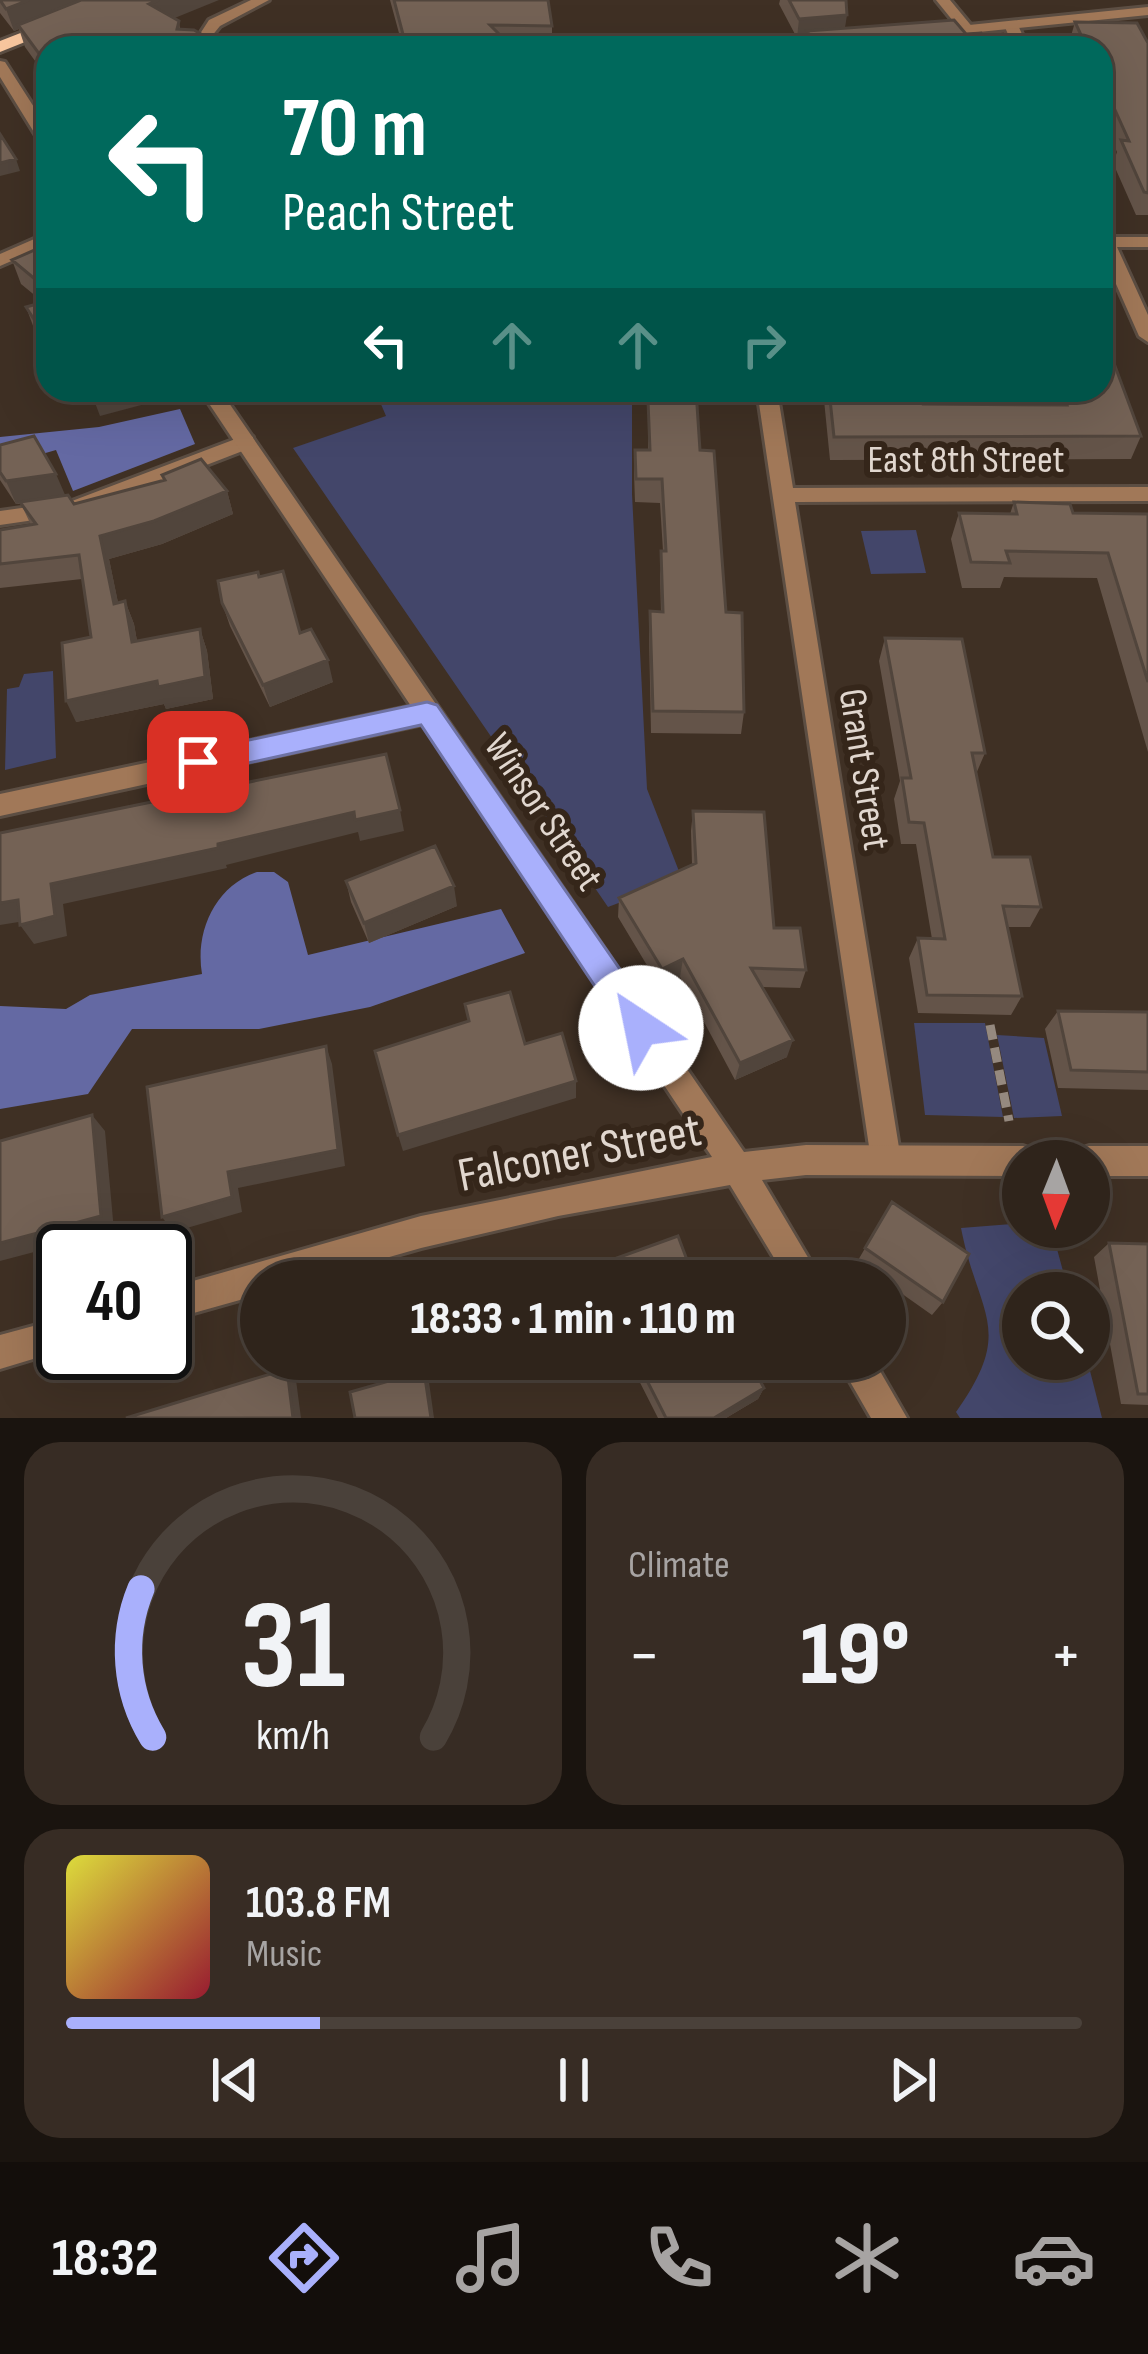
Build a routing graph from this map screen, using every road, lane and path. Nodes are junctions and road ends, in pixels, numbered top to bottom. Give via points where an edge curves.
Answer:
1 (121, 0) edge
2 (262, 0) edge
3 (943, 0) edge
4 (1148, 10) edge
5 (1010, 25) junction
6 (967, 29) junction
7 (206, 36) edge
8 (902, 36) edge
9 (1015, 36) edge
10 (0, 47) edge
11 (0, 65) edge
12 (36, 119) edge
13 (1113, 239) edge
14 (1148, 242) edge
15 (36, 244) edge
16 (1113, 260) edge
17 (0, 261) edge
18 (1148, 336) edge
19 (218, 402) edge
20 (769, 402) edge
21 (246, 442) junction
22 (1148, 494) edge
23 (784, 495) junction
24 (0, 518) edge
25 (427, 713) junction
26 (0, 805) edge
27 (990, 1025) dead end
28 (1010, 1121) dead end
29 (886, 1160) junction
30 (1002, 1161) edge
31 (1110, 1161) edge
32 (1148, 1161) edge
33 (737, 1168) junction
34 (793, 1260) edge
35 (192, 1297) edge
36 (36, 1342) edge
37 (0, 1352) edge
38 (867, 1380) edge
39 (890, 1418) edge

1 - 10 main road
2 - 7 street via 214,23
3 - 6 street
4 - 5 street
5 - 6 street
5 - 9 street
6 - 8 street
11 - 12 street
13 - 14 street
15 - 17 street
16 - 18 street
19 - 21 street, Winsor Street
20 - 23 street, Grant Street
21 - 24 street via 75,508
21 - 25 street, Winsor Street
22 - 23 street, East 8th Street
23 - 29 street, Grant Street
25 - 26 street
25 - 33 street, Winsor Street
27 - 28 path
29 - 30 street, Falconer Street
29 - 33 street, Falconer Street
31 - 32 street
33 - 34 street, Winsor Street
33 - 35 street, Falconer Street via 421,1232
36 - 37 street
38 - 39 street

